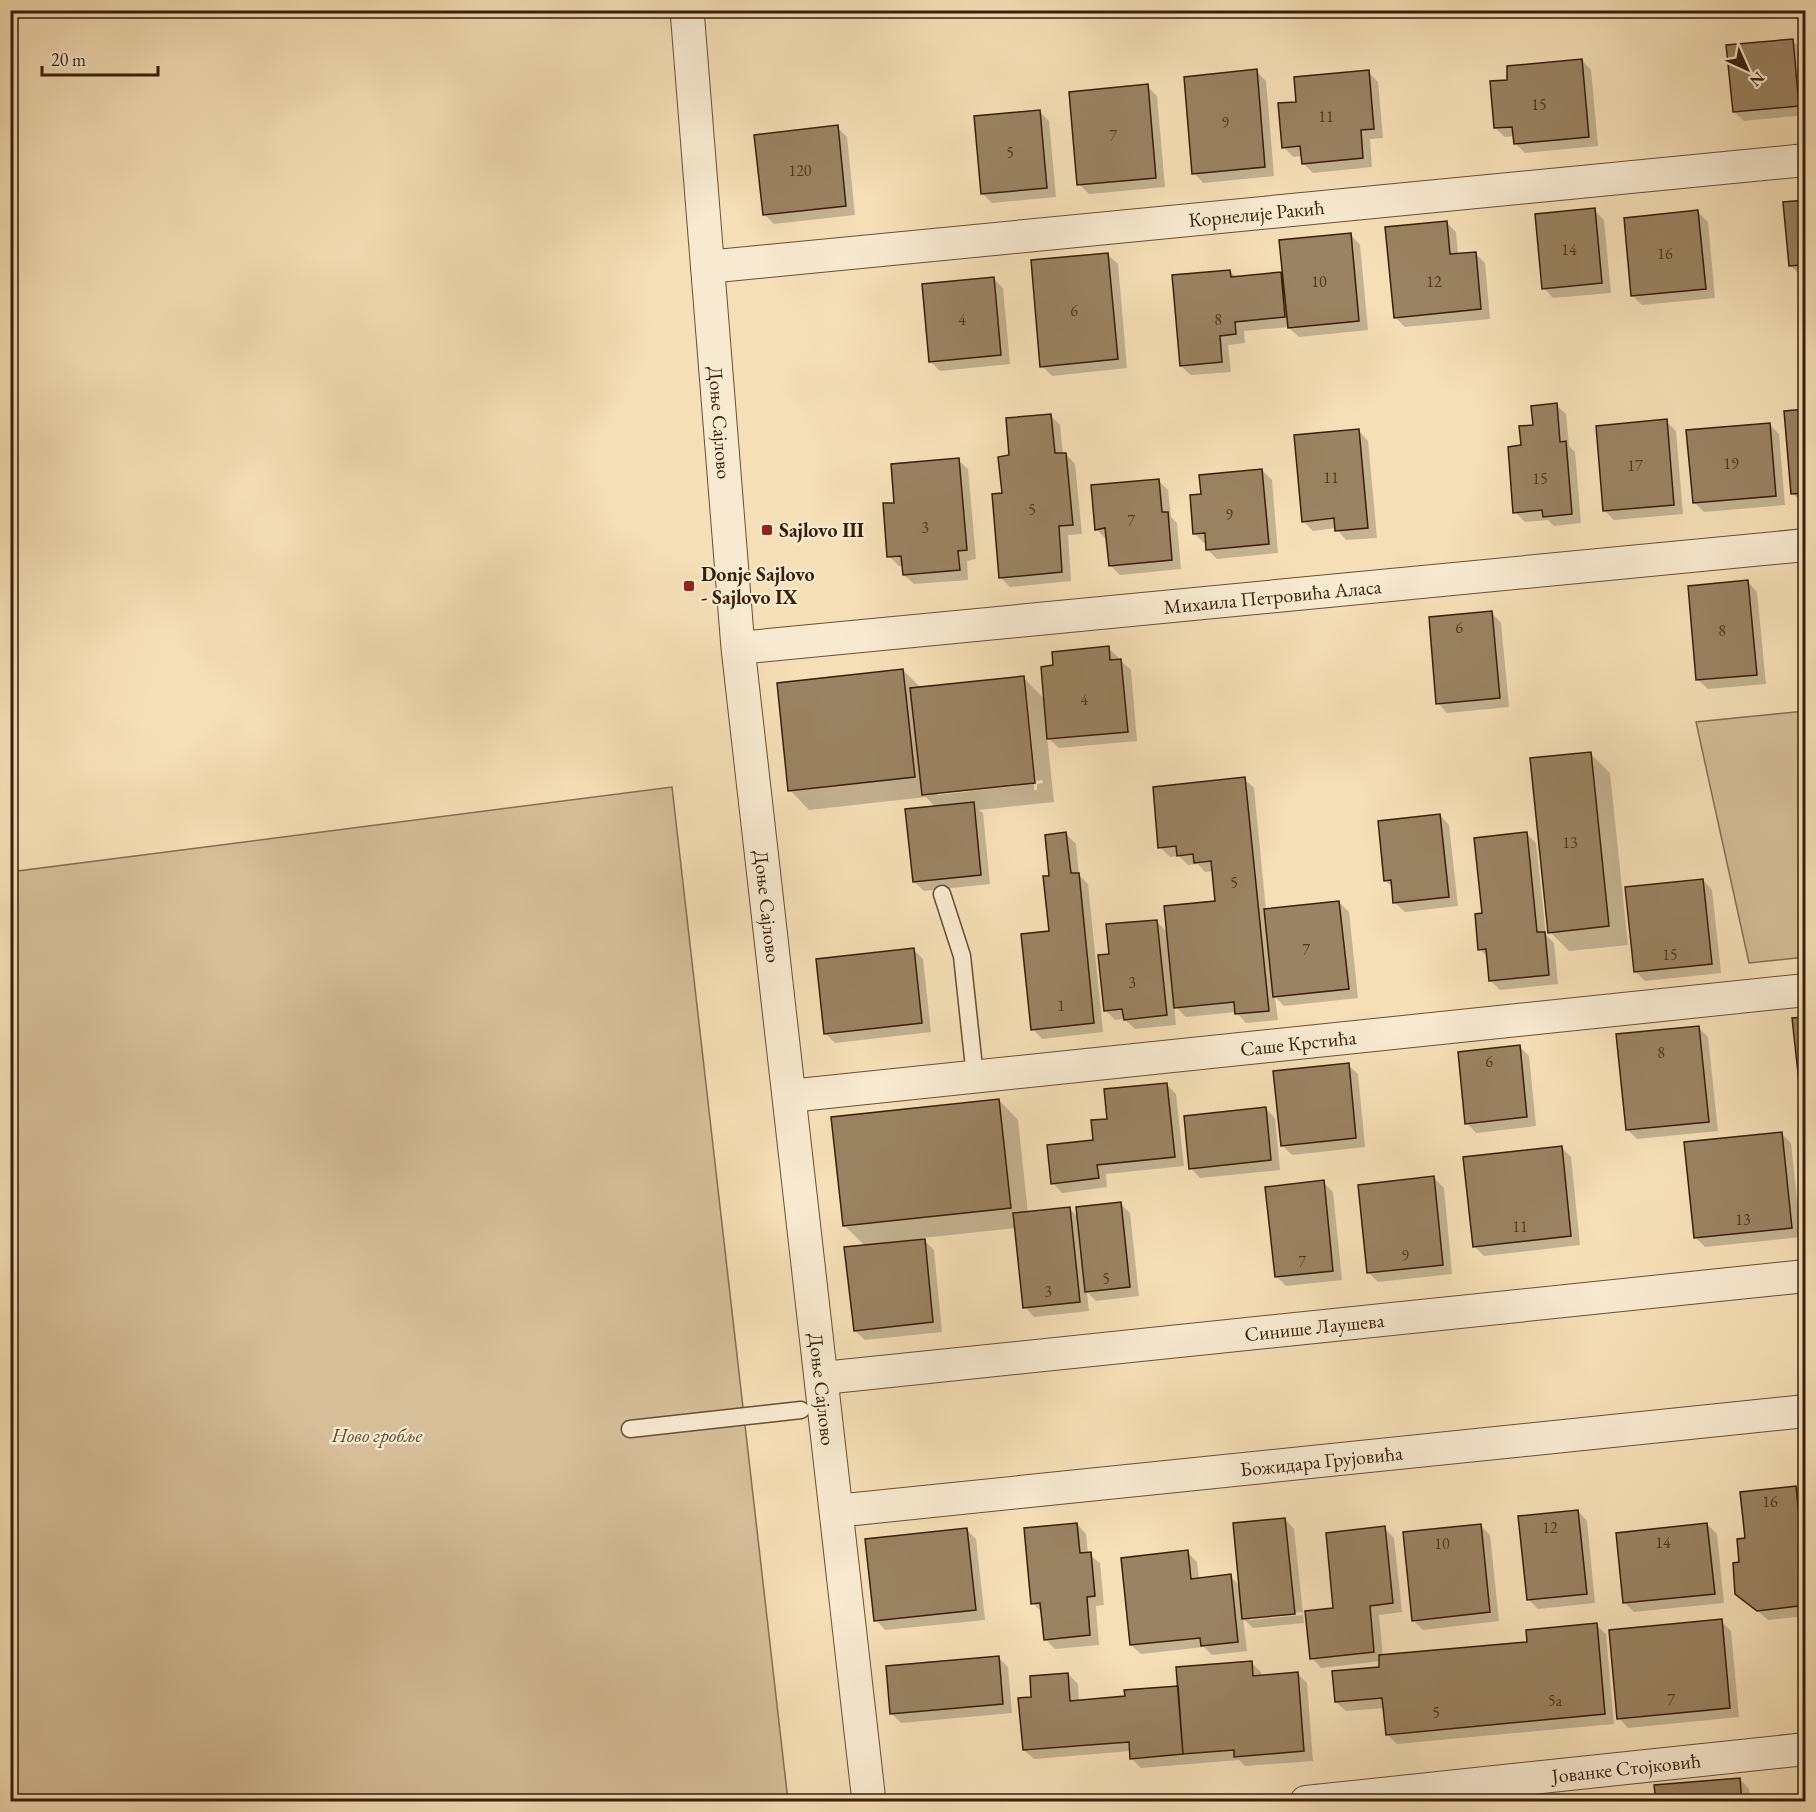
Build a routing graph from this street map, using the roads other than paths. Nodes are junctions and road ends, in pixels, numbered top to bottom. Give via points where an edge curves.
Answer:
1 (687, 10) edge
2 (1806, 160) edge
3 (707, 267) junction
4 (1806, 545) edge
5 (738, 648) junction
6 (942, 894) dead end
7 (1806, 990) edge
8 (975, 1077) junction
9 (789, 1096) junction
10 (1806, 1276) edge
11 (823, 1377) junction
12 (801, 1410) dead end
13 (1806, 1411) edge
14 (630, 1430) dead end
15 (836, 1511) junction
16 (1806, 1749) edge
17 (869, 1802) edge
18 (1306, 1802) edge

1 - 3 street, Доње Сајлово
2 - 3 street, Корнелије Ракић
3 - 5 street, Доње Сајлово
4 - 5 street, Михаила Петровића Аласа
5 - 9 street, Доње Сајлово
6 - 8 lane via 962,956
7 - 8 street, Саше Крстића
8 - 9 street, Саше Крстића
9 - 11 street, Доње Сајлово
10 - 11 street, Синише Лаушева
11 - 15 street, Доње Сајлово
12 - 14 lane
13 - 15 street, Божидара Грујовића
15 - 17 street, Доње Сајлово
16 - 18 street, Јованке Стојковић

